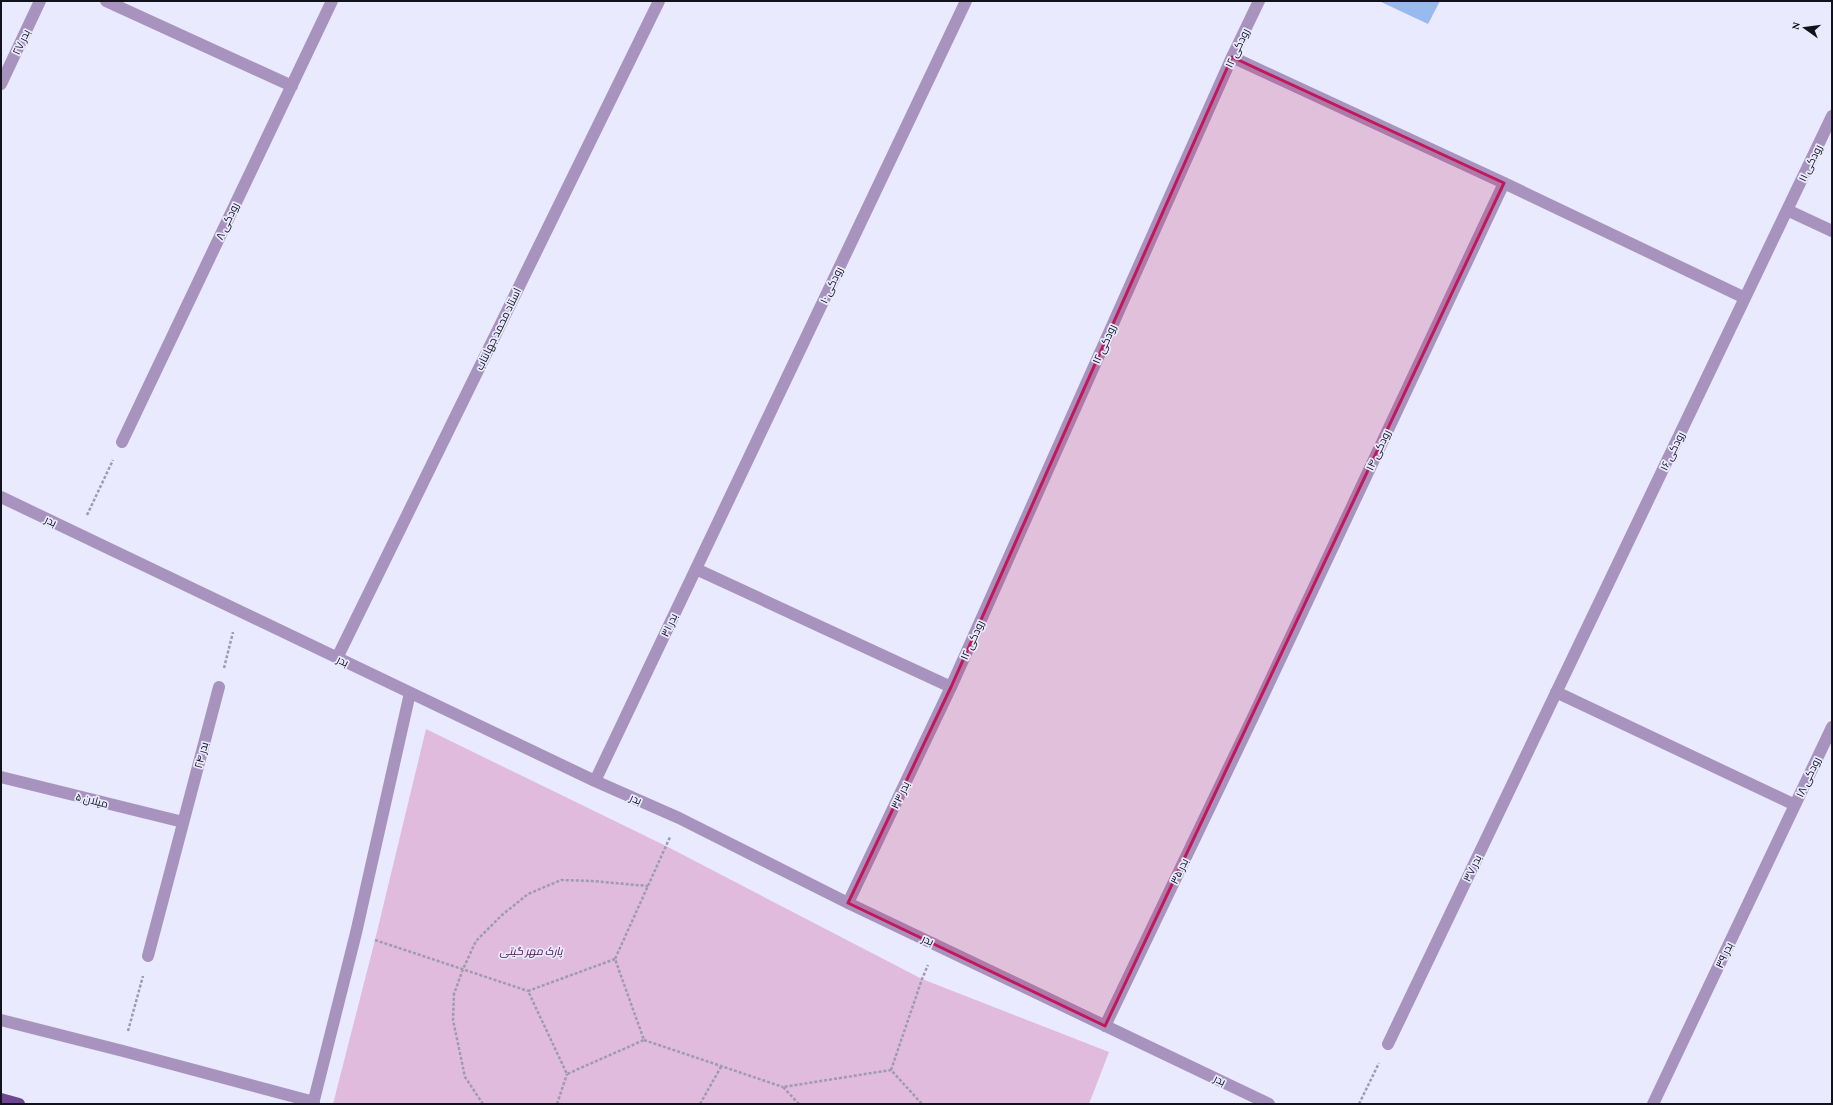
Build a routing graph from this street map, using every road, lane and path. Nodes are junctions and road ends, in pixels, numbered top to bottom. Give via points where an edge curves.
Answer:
1 (40, 1) edge
2 (106, 1) edge
3 (332, 1) edge
4 (659, 1) edge
5 (966, 1) edge
6 (1259, 1) edge
7 (1232, 57) junction
8 (1, 84) edge
9 (292, 86) junction
10 (1832, 116) edge
11 (1504, 183) junction
12 (1787, 210) junction
13 (1832, 231) edge
14 (1745, 298) junction
15 (122, 442) joint
16 (1, 497) edge
17 (78, 534) junction
18 (696, 569) junction
19 (239, 611) junction
20 (337, 658) junction
21 (219, 687) joint
22 (951, 687) junction
23 (1556, 692) junction
24 (410, 693) junction
25 (1253, 717) joint
26 (1832, 727) edge
27 (1, 777) edge
28 (595, 781) junction
29 (1795, 805) junction
30 (679, 818) junction
31 (184, 822) junction
32 (648, 886) junction
33 (848, 903) junction
34 (356, 933) junction
35 (938, 945) junction
36 (148, 956) joint
37 (615, 959) junction
38 (463, 969) junction
39 (528, 992) junction
40 (1, 1020) edge
41 (1105, 1026) junction
42 (644, 1040) junction
43 (1388, 1044) joint
44 (123, 1051) junction
45 (722, 1065) junction
46 (891, 1070) junction
47 (567, 1074) junction
48 (784, 1087) junction
49 (1, 1099) edge
50 (314, 1103) edge
51 (19, 1104) edge
52 (483, 1104) edge
53 (557, 1104) edge
54 (700, 1104) edge
55 (800, 1104) edge
56 (922, 1104) edge
57 (1269, 1104) edge
58 (1359, 1104) edge
59 (1653, 1104) edge

1 - 8 street, بدر ۲۷
2 - 9 street
3 - 9 street, رودکی ۸
4 - 20 street, استاد محمد جهانتاب
5 - 18 street, رودکی ۱۰
6 - 7 street, رودکی ۱۲
7 - 11 street
7 - 22 street, رودکی ۱۲
9 - 15 street, رودکی ۸
10 - 12 street, رودکی ۱۱
11 - 14 street
11 - 25 street, رودکی ۱۴
12 - 13 street
12 - 14 street, رودکی ۱۶
14 - 23 street, رودکی ۱۶
15 - 17 path
16 - 17 street, بدر
17 - 19 street, بدر
18 - 22 street
18 - 28 street, بدر ۳۱
19 - 20 street, بدر
19 - 21 path
20 - 24 street, بدر
21 - 31 street, بدر ۲۴
22 - 33 street, بدر ۳۳
23 - 29 street
23 - 43 street, بدر ۳۷
24 - 28 street, بدر
24 - 34 street
25 - 41 street, بدر ۳۵
26 - 29 street, رودکی ۱۸
27 - 31 street, میلان ۵
28 - 30 street, بدر
29 - 59 street, بدر ۳۹
30 - 32 path
30 - 33 street, بدر
31 - 36 street, بدر ۲۴
32 - 37 path
32 - 38 path via 561,880 528,894 476,941
33 - 35 street, بدر
34 - 38 path
34 - 50 street
35 - 41 street, بدر
35 - 46 path via 922,979
36 - 44 path
37 - 39 path
37 - 42 path
38 - 39 path
38 - 52 path via 454,994 453,1020 465,1077
39 - 47 path
40 - 44 street
41 - 57 street, بدر
42 - 45 path
42 - 47 path
43 - 58 path
44 - 50 street
45 - 48 path
45 - 54 path
46 - 48 path
46 - 56 path
47 - 53 path
48 - 55 path
49 - 51 main road

